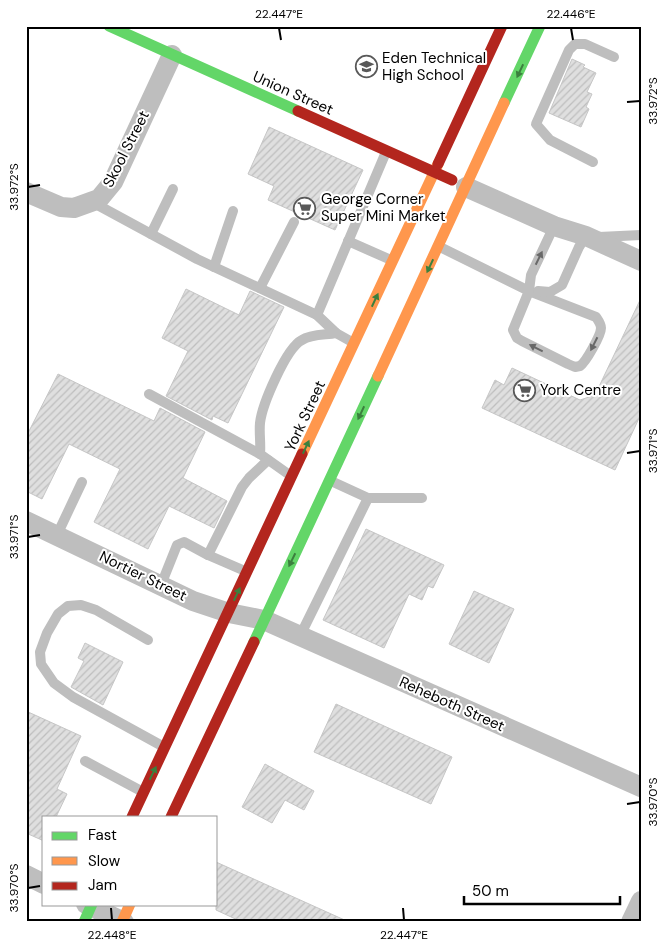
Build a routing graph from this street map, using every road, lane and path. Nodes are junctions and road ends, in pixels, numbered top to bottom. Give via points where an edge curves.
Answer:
1 (109, 26) edge
2 (502, 26) edge
3 (540, 26) edge
4 (172, 55) junction
5 (614, 57) dead end
6 (386, 151) junction
7 (593, 162) dead end
8 (435, 173) junction
9 (466, 187) junction
10 (173, 189) dead end
11 (26, 192) edge
12 (92, 202) junction
13 (233, 211) dead end
14 (294, 222) dead end
15 (556, 227) junction
16 (151, 234) junction
17 (641, 235) edge
18 (585, 240) junction
19 (348, 241) junction
20 (439, 246) junction
21 (393, 261) junction
22 (641, 261) edge
23 (214, 267) junction
24 (641, 275) edge
25 (562, 285) junction
26 (260, 288) junction
27 (530, 291) junction
28 (577, 310) junction
29 (317, 314) junction
30 (336, 333) junction
31 (409, 334) dead end
32 (396, 336) junction
33 (355, 344) junction
34 (149, 394) dead end
35 (264, 457) junction
36 (292, 477) junction
37 (330, 481) junction
38 (82, 482) dead end
39 (368, 498) junction
40 (422, 498) dead end
41 (27, 522) edge
42 (57, 535) junction
43 (208, 554) junction
44 (248, 572) junction
45 (161, 585) junction
46 (229, 613) junction
47 (264, 620) junction
48 (300, 636) junction
49 (148, 640) dead end
50 (165, 748) junction
51 (85, 761) dead end
52 (641, 788) edge
53 (144, 792) junction
54 (132, 816) edge
55 (171, 816) edge
56 (641, 902) edge
57 (129, 906) edge
58 (88, 909) edge
59 (122, 922) edge
60 (631, 922) edge

1 - 4 main road, Union Street
2 - 8 main road, York Street
3 -> 9 main road
4 - 6 main road, Union Street
4 - 12 street, Skool Street via 113,182 99,199
5 - 7 lane via 585,44 574,44 536,124 550,140
6 - 8 main road, Union Street
6 - 19 lane
8 - 9 main road, Union Street
8 - 21 main road, York Street
9 - 15 street
9 - 20 main road
10 - 16 lane
11 - 12 street, Skool Street via 61,207 74,208
12 - 16 lane
13 - 23 lane
14 - 26 lane
15 - 18 street via 563,234
27 -> 15 lane via 531,275
16 - 23 lane
17 - 18 lane
18 - 22 street
18 - 24 street
18 - 25 lane
19 - 21 lane
19 - 29 lane
20 - 27 lane via 448,256
20 -> 32 main road
33 -> 21 main road, York Street
23 - 26 lane
25 - 27 lane via 550,292
25 - 28 lane via 566,301
26 - 29 lane
27 - 28 lane
28 -> 27 lane via 596,317 601,330 583,364 575,367 516,337 513,330
29 - 30 lane
30 - 33 lane
30 - 35 lane via 301,340 286,358 264,405 260,423
31 - 32 lane
32 -> 37 main road
36 -> 33 main road, York Street
34 - 35 lane
35 - 36 lane
35 - 43 lane via 242,488
36 - 44 main road, York Street
37 - 39 lane
37 -> 47 main road
38 - 42 lane
39 - 40 lane
39 - 48 lane
41 - 42 street, Nortier Street
42 - 45 street, Nortier Street
43 - 44 lane
43 - 45 lane via 184,542 177,545
46 -> 44 main road, York Street
45 - 46 street, Nortier Street
46 - 47 street, Nortier Street
46 - 50 main road, York Street
47 - 48 street, Reheboth Street
47 - 55 main road
48 - 52 street, Reheboth Street
49 - 50 lane via 96,610 82,605 68,606 58,614 47,633 40,652 41,664 54,683 73,697
53 -> 50 main road, York Street
51 - 53 lane
53 - 54 main road, York Street
56 - 60 street
57 - 59 main road
58 - 59 street

